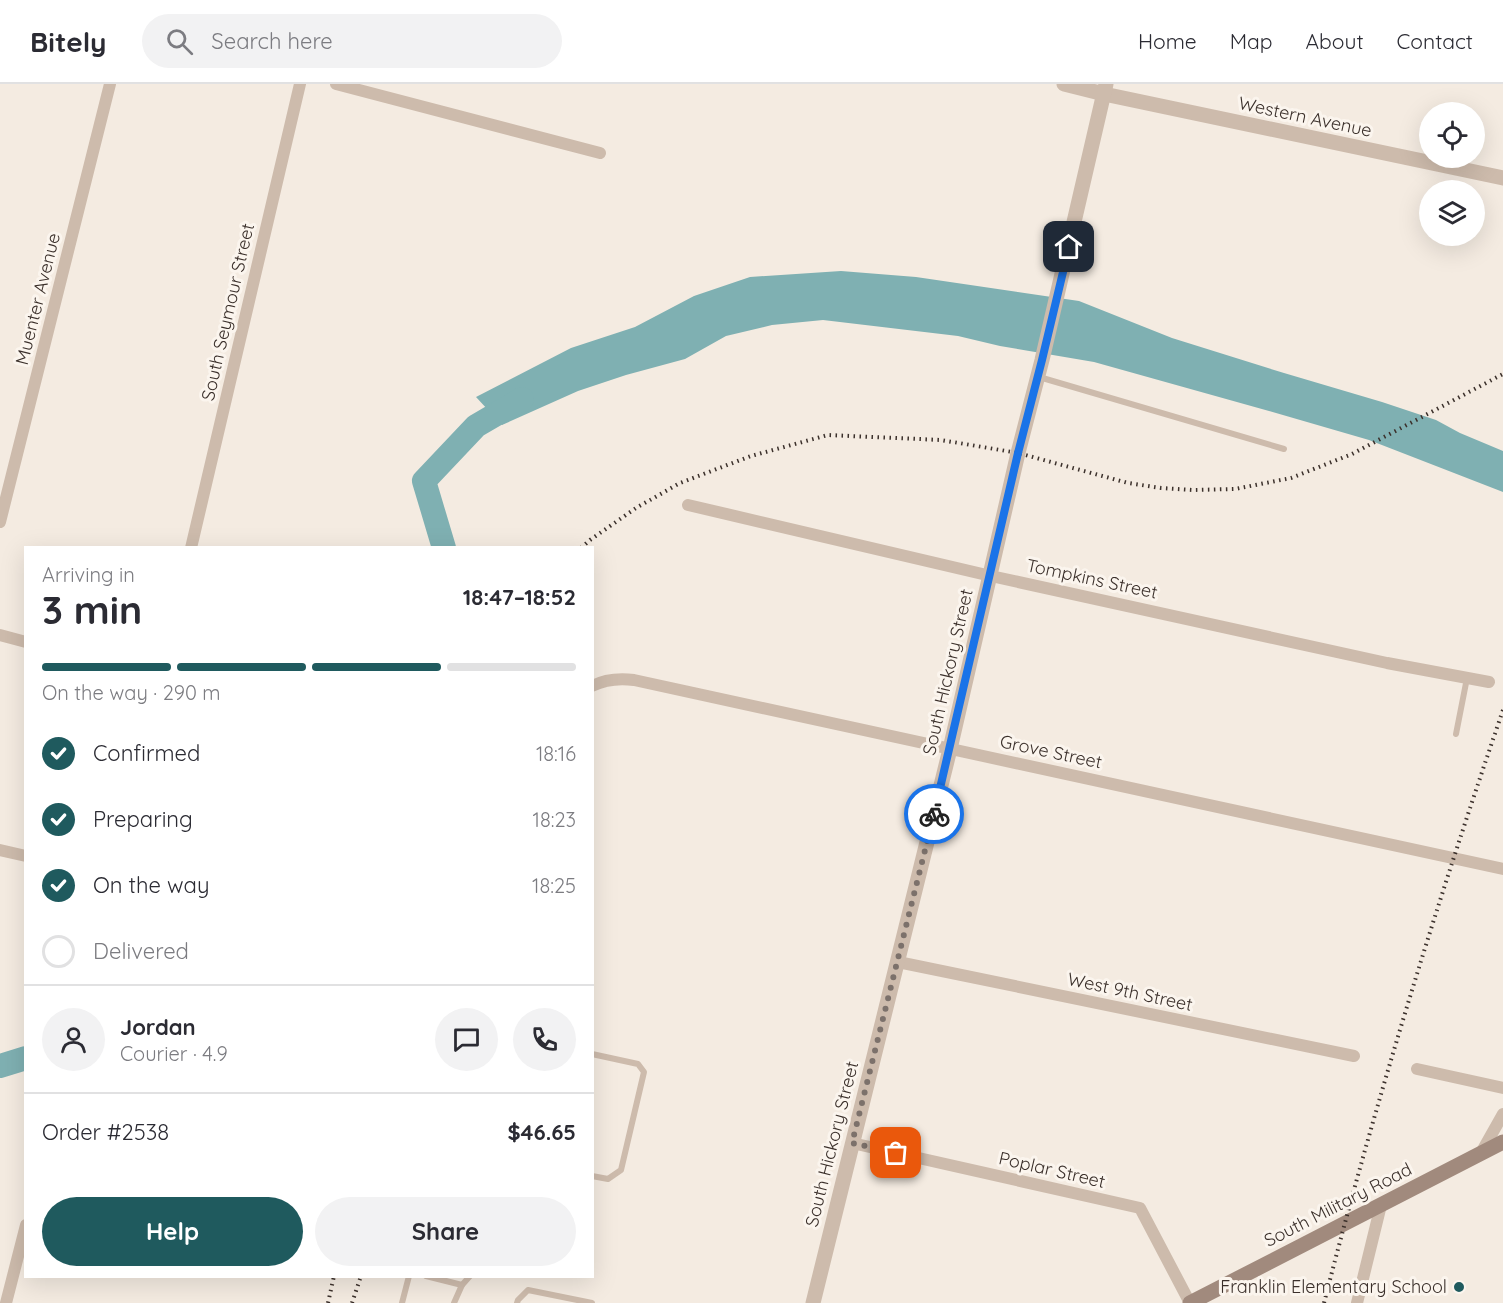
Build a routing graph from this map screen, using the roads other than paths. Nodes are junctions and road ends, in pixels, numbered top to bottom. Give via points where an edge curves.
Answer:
1 (110, 84) edge
2 (300, 84) edge
3 (336, 84) edge
4 (1064, 84) edge
5 (1105, 89) edge
6 (600, 153) dead end
7 (1503, 178) edge
8 (1038, 377) junction
9 (1284, 448) dead end
10 (688, 505) dead end
11 (0, 522) edge
12 (191, 546) edge
13 (991, 576) junction
14 (0, 635) edge
15 (24, 641) edge
16 (1467, 678) junction
17 (1489, 682) dead end
18 (594, 685) edge
19 (1456, 734) dead end
20 (950, 749) junction
21 (0, 850) edge
22 (24, 856) edge
23 (1503, 869) edge
24 (898, 962) junction
25 (594, 1054) edge
26 (1354, 1056) dead end
27 (1417, 1069) dead end
28 (1503, 1088) edge
29 (1503, 1114) edge
30 (1503, 1142) edge
31 (852, 1143) junction
32 (1481, 1153) junction
33 (594, 1176) edge
34 (1381, 1205) junction
35 (24, 1233) edge
36 (408, 1278) edge
37 (434, 1278) edge
38 (468, 1278) edge
39 (462, 1285) junction
40 (6, 1303) edge
41 (402, 1303) edge
42 (454, 1303) edge
43 (517, 1303) edge
44 (592, 1303) edge
45 (813, 1303) edge
46 (1190, 1303) edge
47 (1357, 1303) edge

1 - 11 street, Muenter Avenue
2 - 12 street, South Seymour Street
3 - 6 street
4 - 5 street, Western Avenue
5 - 7 street, Western Avenue
5 - 8 street, South Hickory Street
8 - 9 lane
8 - 13 street, South Hickory Street
10 - 13 street, Tompkins Street
13 - 16 street, Tompkins Street
13 - 20 street, South Hickory Street
14 - 15 street
16 - 17 street, Tompkins Street
16 - 19 lane
18 - 20 street, Grove Street via 617,679 634,680
20 - 23 street, Grove Street
20 - 24 street, South Hickory Street
21 - 22 street
24 - 26 street, West 9th Street
24 - 31 street, South Hickory Street
25 - 33 lane via 638,1064 644,1072 621,1170 608,1179
27 - 28 street
29 - 32 street
30 - 32 main road, South Military Road
31 - 45 street, South Hickory Street
31 - 46 street, Poplar Street via 1140,1208
32 - 34 main road, South Military Road
34 - 46 main road, South Military Road
34 - 47 street
35 - 40 street
36 - 41 lane
37 - 39 lane
38 - 39 lane
39 - 42 lane
43 - 44 lane via 528,1290

